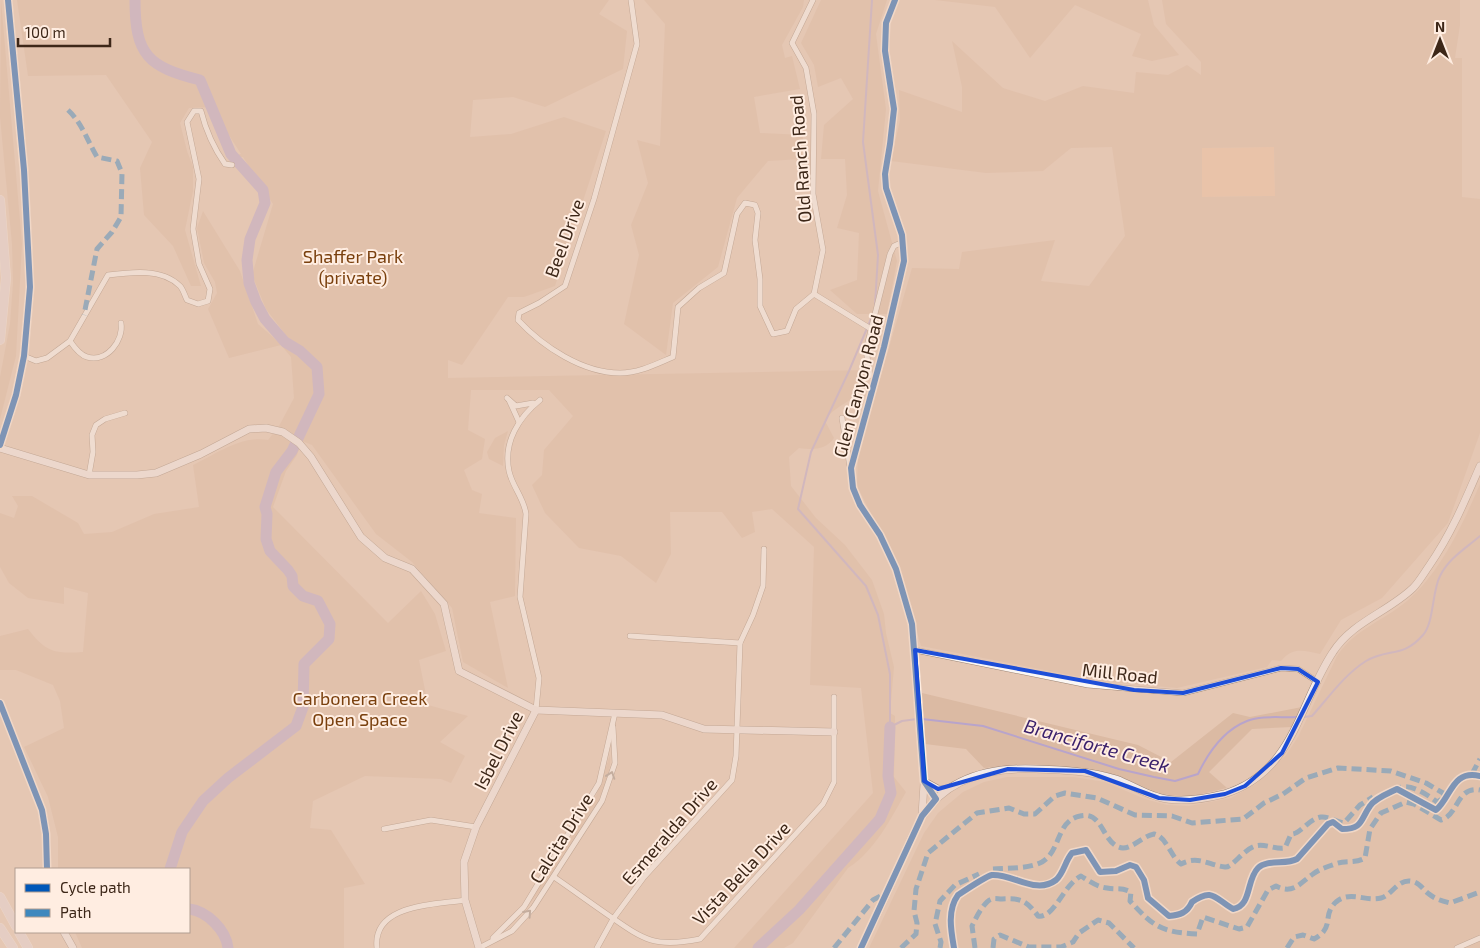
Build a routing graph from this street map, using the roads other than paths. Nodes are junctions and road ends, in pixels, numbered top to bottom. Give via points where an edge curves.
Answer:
1 (8, 0) edge
2 (631, 0) edge
3 (813, 0) edge
4 (895, 0) edge
5 (232, 166) dead end
6 (0, 200) edge
7 (903, 242) junction
8 (814, 294) junction
9 (120, 323) dead end
10 (871, 329) junction
11 (0, 340) edge
12 (70, 341) junction
13 (24, 356) junction
14 (875, 378) junction
15 (125, 413) dead end
16 (842, 418) dead end
17 (519, 422) junction
18 (0, 447) edge
19 (1480, 466) edge
20 (89, 475) junction
21 (853, 488) junction
22 (764, 549) dead end
23 (630, 636) dead end
24 (740, 643) junction
25 (915, 650) junction
26 (1318, 682) junction
27 (834, 697) dead end
28 (0, 703) edge
29 (536, 710) junction
30 (615, 713) junction
31 (613, 727) junction
32 (737, 732) junction
33 (834, 732) junction
34 (924, 781) junction
35 (947, 789) junction
36 (936, 799) junction
37 (922, 816) junction
38 (384, 828) dead end
39 (476, 828) junction
40 (47, 868) edge
41 (554, 877) junction
42 (0, 897) edge
43 (465, 900) junction
44 (613, 919) junction
45 (15, 924) edge
46 (0, 928) edge
47 (20, 933) edge
48 (65, 933) edge
49 (1480, 938) edge
50 (489, 942) junction
51 (14, 948) edge
52 (28, 948) edge
53 (73, 948) edge
54 (377, 948) edge
55 (479, 948) edge
56 (597, 948) edge
57 (861, 948) edge
58 (1457, 948) edge

1 - 13 street via 30,258
2 - 8 street, Beel Drive via 637,44 594,199 565,286 519,313 518,320 534,337 590,367 620,373 647,368 673,357 678,307 699,288 724,273 737,214 745,203 755,205 758,212 756,240 760,306 772,334 788,331 796,309
3 - 8 street, Old Ranch Road via 792,43 806,68 814,114 813,194 822,250
4 - 7 street, Glen Canyon Road via 886,23 885,51 894,109 884,174
5 - 12 street via 225,164 216,151 206,132 201,111 194,112 188,122 199,179 192,229 199,264 210,289 208,301 198,304 187,300 180,286 159,274 108,275
6 - 11 highway via 6,278
7 - 10 street via 894,246 890,254
7 - 14 street, Glen Canyon Road via 904,261
8 - 10 street
9 - 12 street via 120,337 112,351 104,356 88,357
10 - 14 street via 866,350 870,375
12 - 13 street via 47,358 36,361
13 - 18 street
14 - 21 street, Glen Canyon Road via 851,468
15 - 20 street via 96,425 92,435
16 - 21 street
17 - 17 street via 529,409 540,400 516,406 507,398
17 - 29 street, Isbel Drive via 508,451 509,472 524,502 526,514 520,597 540,678
18 - 20 street
19 - 26 street via 1457,521 1414,587 1347,634 1333,652
20 - 29 street via 156,473 248,429 266,428 283,432 311,457 361,537 386,558 412,569 444,604 459,671
21 - 25 street, Glen Canyon Road via 896,569 912,624
22 - 24 street, Esmeralda Drive via 763,586
23 - 24 street
24 - 32 street, Esmeralda Drive
25 - 26 street, Mill Road via 1088,685 1134,690 1183,693 1281,668 1298,669
25 - 34 street, Glen Canyon Road
26 - 35 street via 1294,735 1263,772 1244,786 1224,794 1190,800 1159,798 1117,780 1085,771 1049,770 993,771
27 - 33 street, Vista Bella Drive
28 - 40 street via 42,810
29 - 30 street
29 - 39 street, Isbel Drive
30 - 31 street, Calcita Drive
30 - 32 street via 662,716 704,729
41 -> 31 street, Calcita Drive via 602,801 615,763
31 - 50 street, Calcita Drive via 599,783 524,907
32 - 33 street
32 - 44 street, Esmeralda Drive via 732,780 644,877
33 - 44 street, Vista Bella Drive via 834,782 823,804 700,939 683,946 664,947 642,942
34 - 35 street via 931,787
34 - 36 street, Glen Canyon Road
34 - 37 street
35 - 36 street
36 - 37 street
37 - 57 street
38 - 39 street via 431,820
39 - 43 street, Isbel Drive via 464,862
41 - 44 street, Vista Bella Drive
50 -> 41 street, Calcita Drive via 512,931
42 - 45 highway
43 - 54 street via 397,912 378,930
43 - 55 street, Isbel Drive
44 - 56 street, Esmeralda Drive
46 - 51 highway
47 - 52 highway
48 - 53 street
49 - 58 street
50 - 55 street, Calcita Drive

